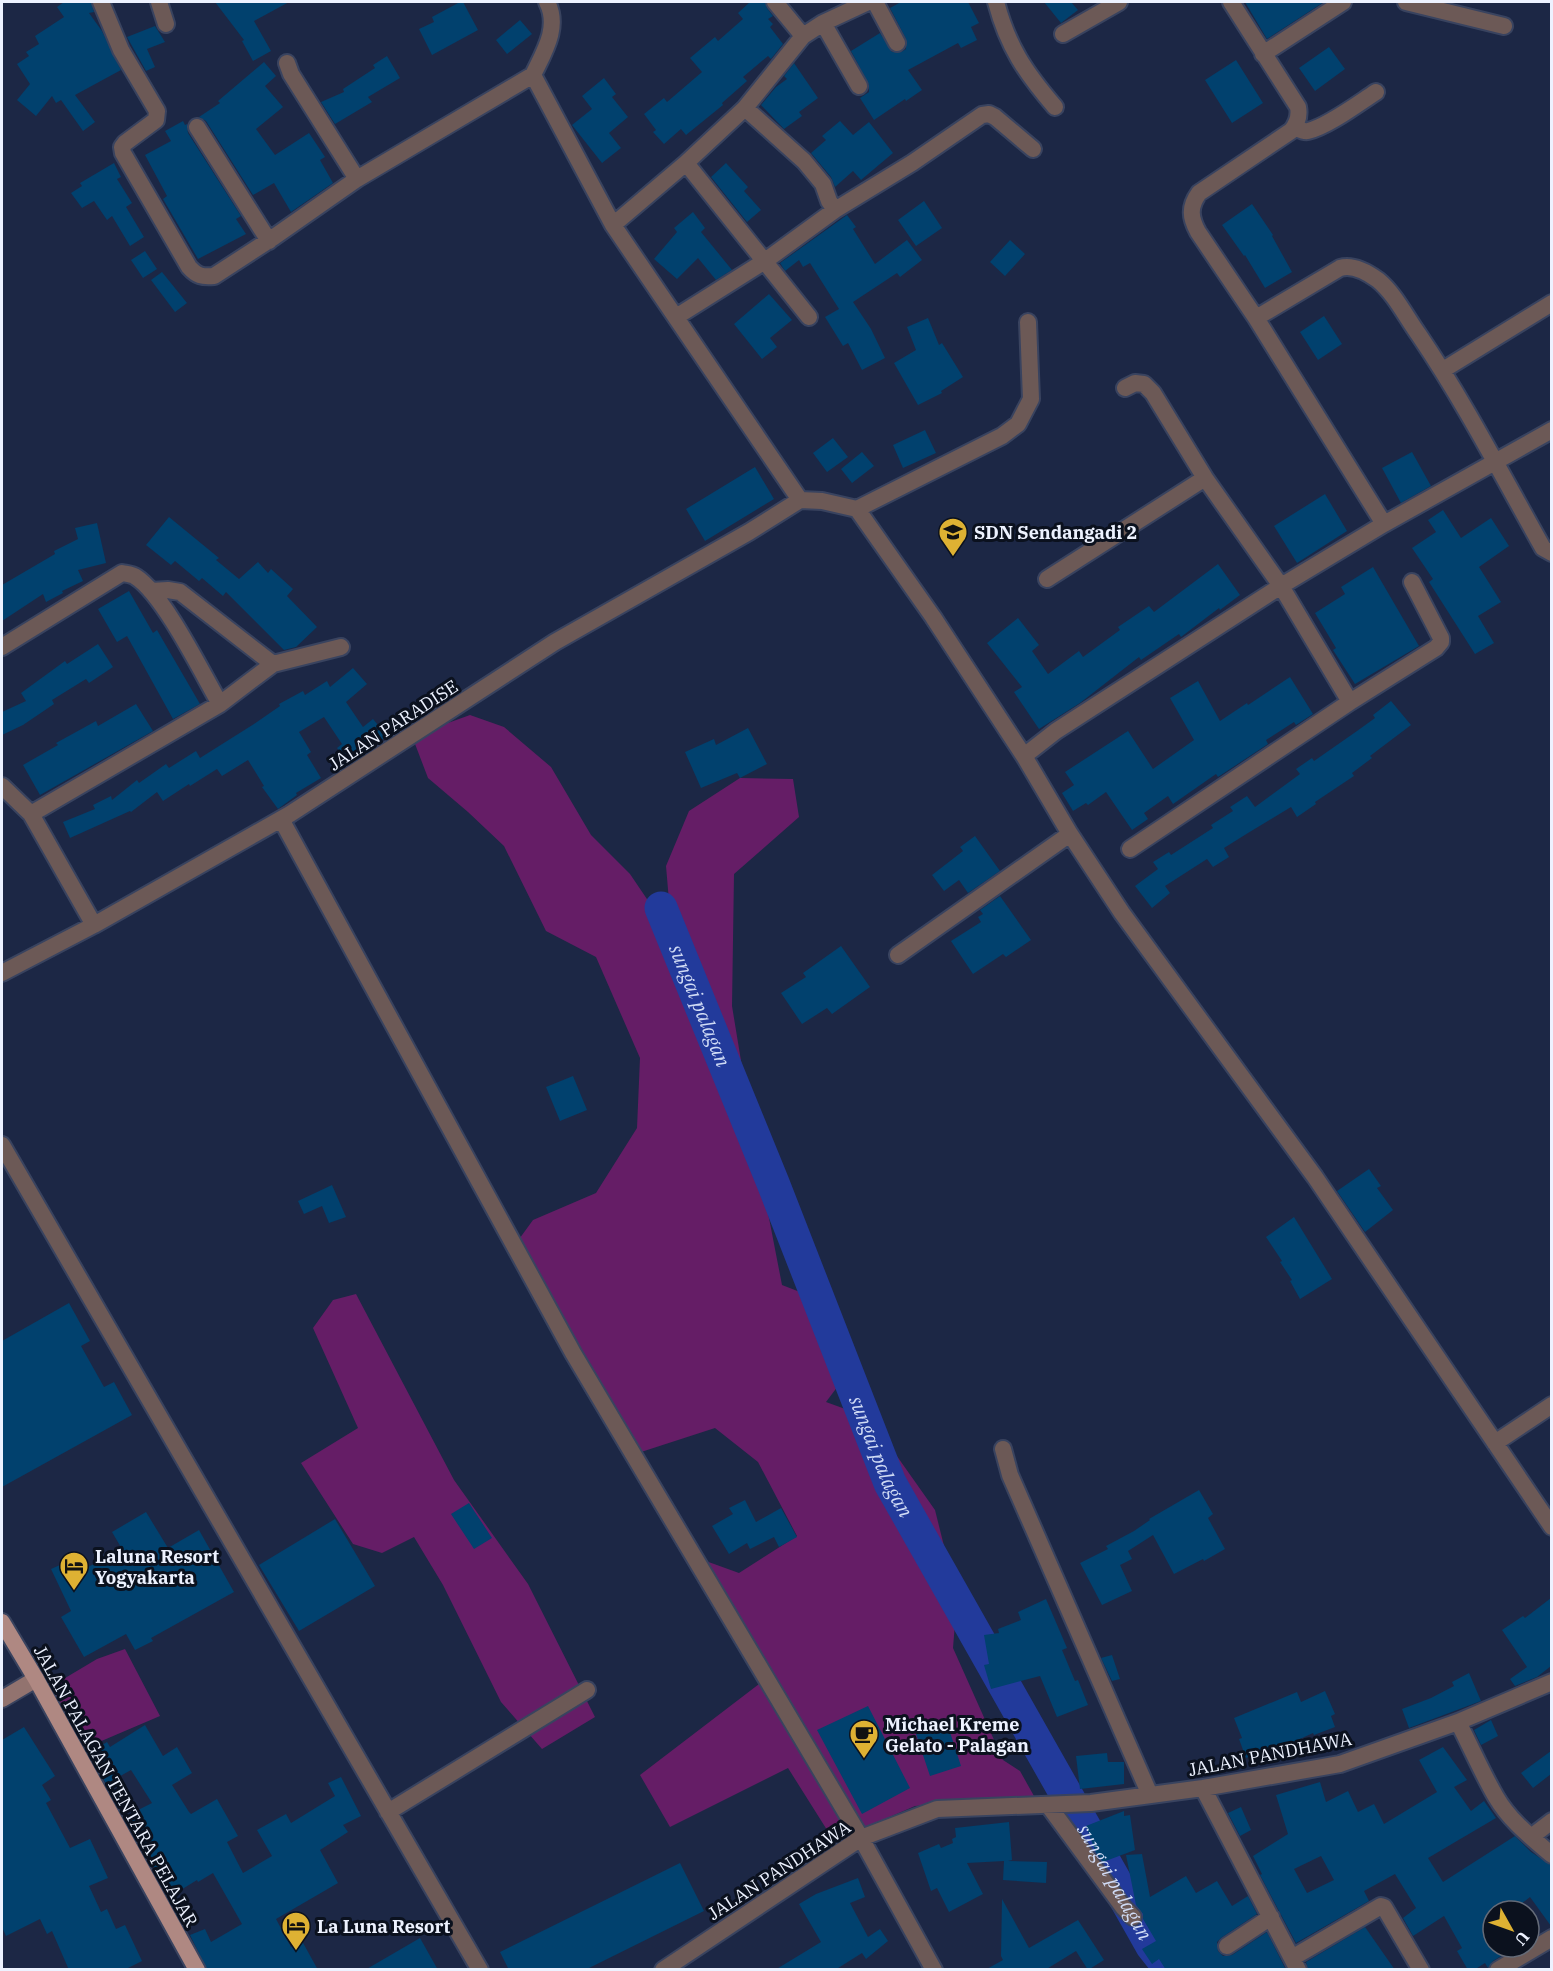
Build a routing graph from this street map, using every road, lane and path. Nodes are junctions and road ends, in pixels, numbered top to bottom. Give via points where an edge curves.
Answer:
1 (101, 2) edge
2 (159, 2) edge
3 (547, 2) edge
4 (775, 2) edge
5 (868, 2) edge
6 (875, 2) edge
7 (996, 2) edge
8 (1119, 2) edge
9 (1231, 2) edge
10 (1344, 2) edge
11 (1406, 2) edge
12 (823, 23) junction
13 (166, 24) dead end
14 (1504, 26) dead end
15 (1063, 34) dead end
16 (803, 36) junction
17 (897, 43) dead end
18 (1263, 54) junction
19 (287, 63) dead end
20 (533, 75) junction
21 (859, 86) dead end
22 (1376, 92) dead end
23 (1055, 107) dead end
24 (745, 108) junction
25 (197, 127) dead end
26 (1295, 127) junction
27 (1033, 149) dead end
28 (686, 163) junction
29 (357, 179) junction
30 (835, 210) junction
31 (613, 225) junction
32 (269, 241) junction
33 (765, 261) junction
34 (1551, 303) edge
35 (809, 316) dead end
36 (676, 317) junction
37 (1256, 318) junction
38 (1028, 322) dead end
39 (1443, 370) junction
40 (1125, 388) dead end
41 (1551, 430) edge
42 (1494, 461) junction
43 (1205, 478) junction
44 (800, 500) junction
45 (857, 509) junction
46 (1384, 525) junction
47 (1551, 553) edge
48 (1047, 579) dead end
49 (1412, 582) dead end
50 (1281, 586) junction
51 (151, 591) junction
52 (2, 647) edge
53 (341, 647) dead end
54 (273, 664) junction
55 (1350, 702) junction
56 (220, 704) junction
57 (1024, 756) junction
58 (2, 786) edge
59 (31, 814) junction
60 (281, 819) junction
61 (1070, 834) junction
62 (1130, 849) dead end
63 (94, 925) junction
64 (898, 956) dead end
65 (2, 973) edge
66 (2, 1145) edge
67 (1551, 1405) edge
68 (1495, 1443) junction
69 (1003, 1449) dead end
70 (1551, 1527) edge
71 (2, 1622) edge
72 (36, 1679) junction
73 (1551, 1682) edge
74 (587, 1689) dead end
75 (2, 1699) edge
76 (1458, 1722) junction
77 (1203, 1788) junction
78 (1150, 1795) junction
79 (1056, 1804) junction
80 (387, 1812) junction
81 (1551, 1821) edge
82 (1531, 1837) junction
83 (861, 1838) junction
84 (1551, 1855) edge
85 (1133, 1917) dead end
86 (1271, 1917) junction
87 (1551, 1938) edge
88 (1227, 1946) dead end
89 (1295, 1964) edge
90 (197, 1970) edge
91 (480, 1970) edge
92 (663, 1970) edge
93 (934, 1970) edge
94 (1421, 1970) edge
95 (1498, 1970) edge

1 - 32 street via 122,50 157,111 156,120 125,143 123,153 189,267 204,277 214,276
2 - 13 street
3 - 20 street via 552,10 552,30
4 - 16 street
5 - 12 street
6 - 17 street
7 - 23 street via 1012,48 1030,79
8 - 15 street
9 - 18 street
10 - 18 street
11 - 14 street
12 - 16 street
12 - 21 street
16 - 24 street
18 - 26 street via 1298,108
19 - 29 street
20 - 29 street
20 - 31 street
22 - 26 street via 1316,128
24 - 28 street
24 - 30 street via 804,161 823,184
25 - 32 street
26 - 37 street via 1199,193 1191,204 1191,220
27 - 30 street via 995,117 982,115
28 - 31 street
28 - 33 street
29 - 32 street
30 - 33 street
31 - 36 street
33 - 35 street
33 - 36 street
34 - 39 street
36 - 44 street
37 - 39 street via 1348,266 1377,280 1392,296
37 - 46 street
38 - 45 street via 1031,399 1018,424 1002,436
39 - 42 street
40 - 43 street via 1144,384 1153,393
41 - 42 street
42 - 46 street
42 - 47 street via 1543,548
43 - 48 street
43 - 50 street
44 - 45 street
44 - 60 street, JALAN PARADISE via 555,642
45 - 57 street
46 - 50 street
49 - 55 street via 1441,642
50 - 55 street
50 - 57 street via 1056,731
51 - 52 street via 134,576 122,573
51 - 54 street via 180,592
51 - 56 street
53 - 54 street
54 - 56 street
55 - 62 street
56 - 59 street
57 - 61 street
58 - 59 street
59 - 63 street
60 - 63 street, JALAN PARADISE
60 - 83 street via 573,1353
61 - 64 street
61 - 68 street via 1122,913 1315,1177
63 - 65 street, JALAN PARADISE
66 - 80 street
67 - 68 street
68 - 70 street
69 - 78 street via 1010,1475
71 - 72 main road, JALAN PALAGAN TENTARA PELAJAR
72 - 75 main road
72 - 90 main road, JALAN PALAGAN TENTARA PELAJAR
73 - 76 street, JALAN PANDHAWA
74 - 80 street
76 - 77 street, JALAN PANDHAWA via 1341,1764
76 - 82 street via 1496,1797
77 - 78 street, JALAN PANDHAWA
77 - 86 street
78 - 79 street, JALAN PANDHAWA
79 - 83 street, JALAN PANDHAWA via 937,1809
79 - 85 street
80 - 91 street
81 - 82 street
82 - 84 street
83 - 92 street, JALAN PANDHAWA
83 - 93 street
86 - 88 street
86 - 89 street
87 - 95 street
89 - 94 street via 1381,1906

